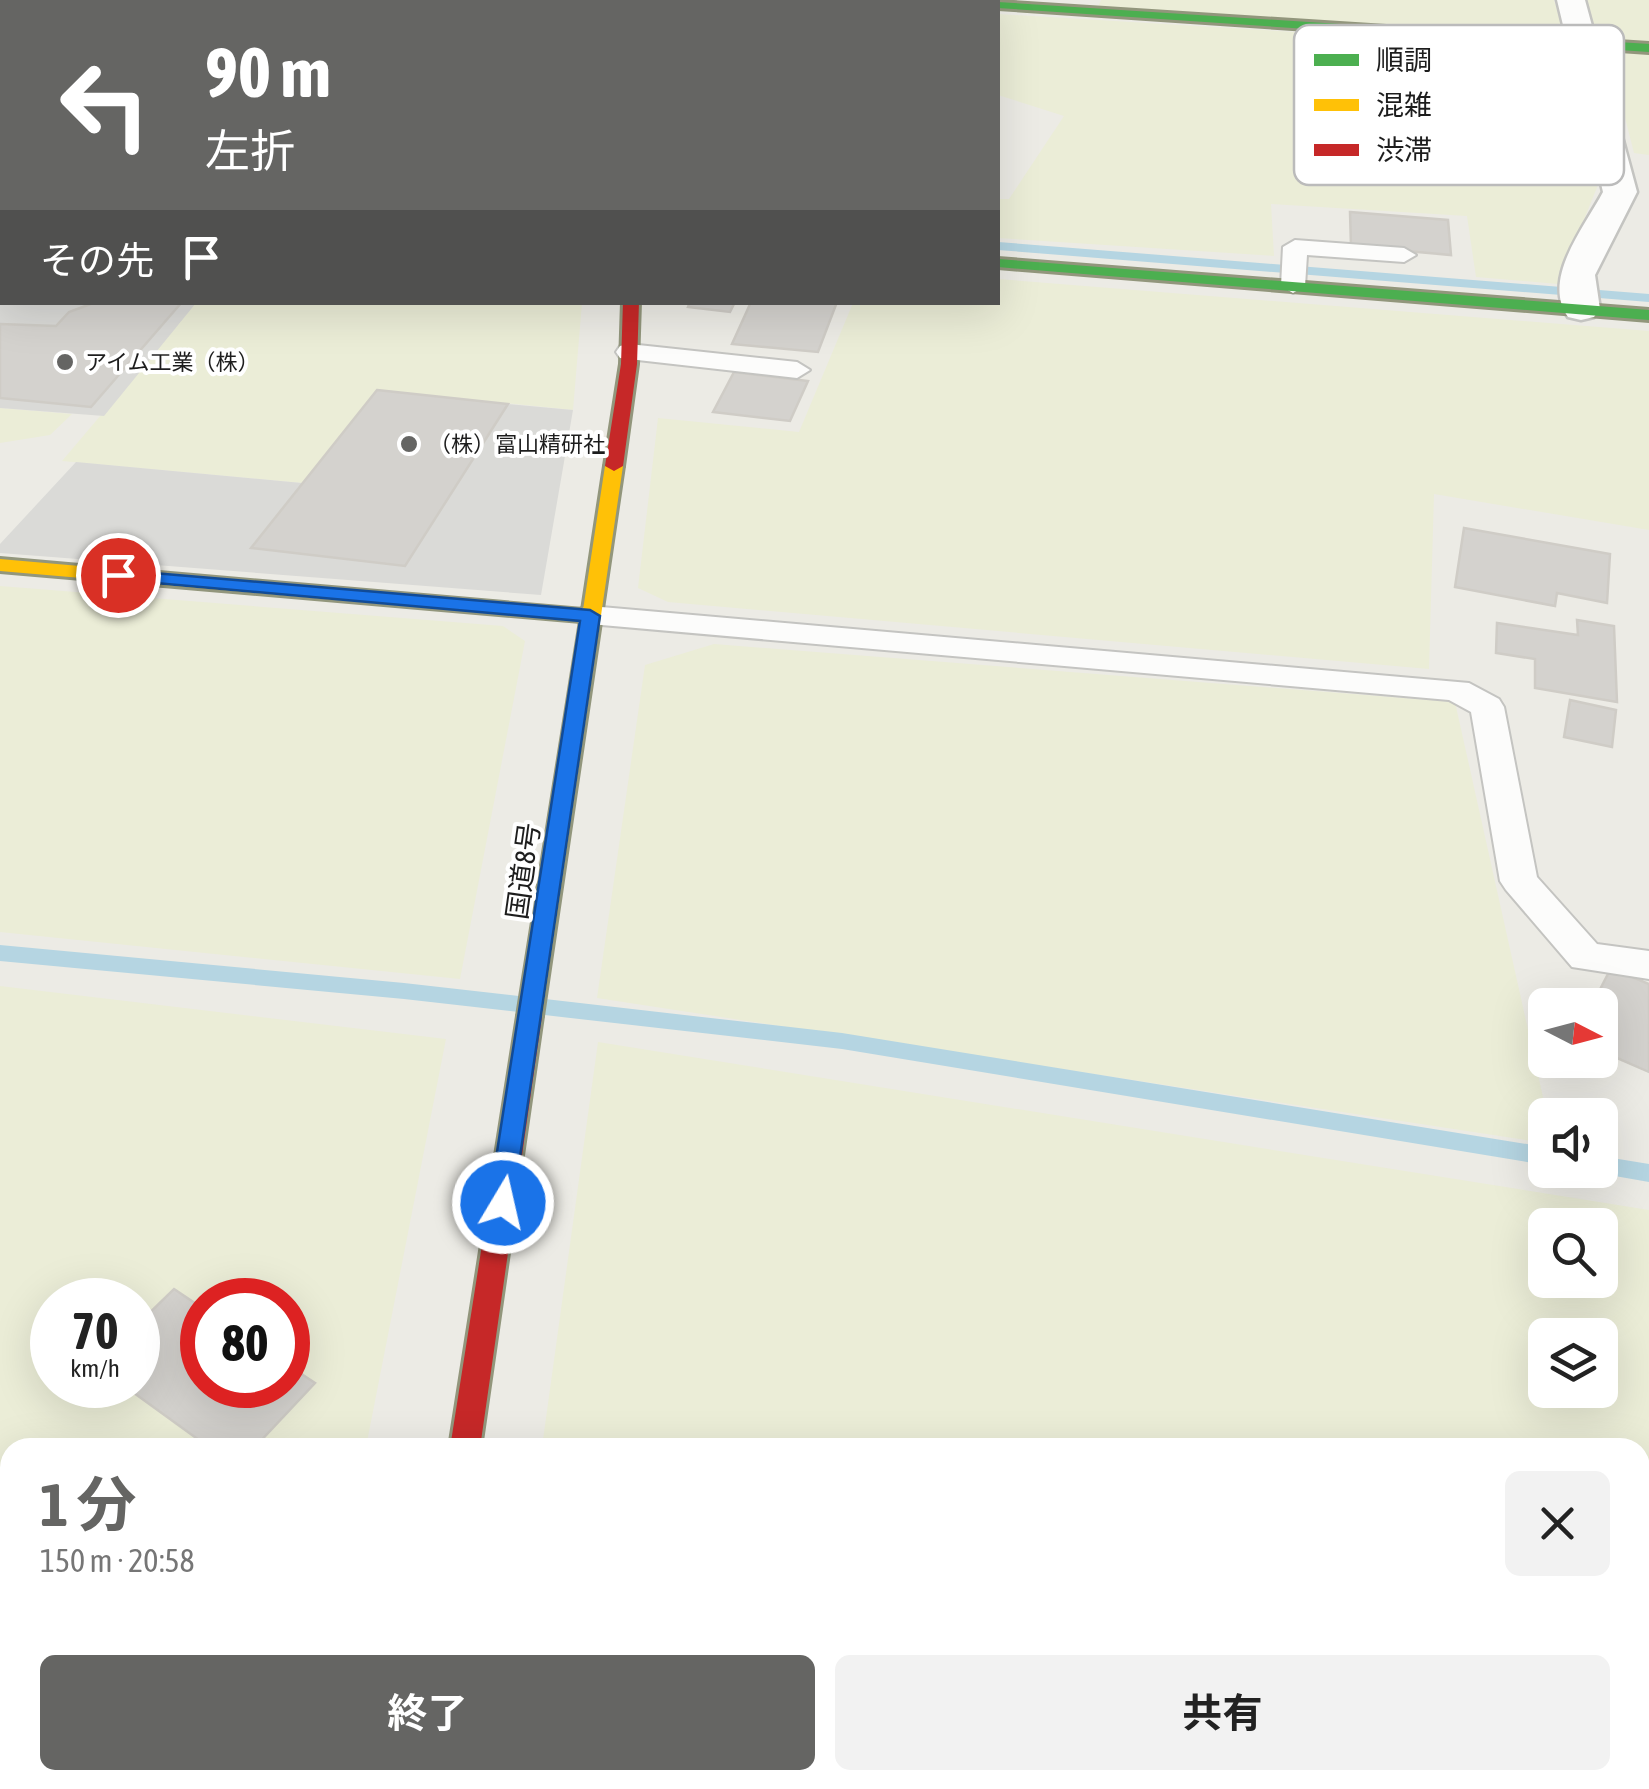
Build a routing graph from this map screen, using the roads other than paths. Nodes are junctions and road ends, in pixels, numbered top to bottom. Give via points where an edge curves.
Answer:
1 (1571, 0) edge
2 (1000, 6) edge
3 (1294, 25) edge
4 (1579, 25) edge
5 (1624, 46) edge
6 (1649, 48) edge
7 (1618, 185) edge
8 (1404, 255) dead end
9 (1000, 263) edge
10 (1293, 286) junction
11 (631, 305) edge
12 (1580, 309) junction
13 (1649, 315) edge
14 (629, 352) junction
15 (798, 370) dead end
16 (0, 565) edge
17 (590, 616) junction
18 (1649, 966) edge
19 (466, 1438) edge

1 - 4 street
2 - 3 main road
5 - 6 main road
7 - 12 street via 1577,275
8 - 10 lane via 1295,247
9 - 10 main road
10 - 12 main road
11 - 14 main road, 国道8号
12 - 13 main road
14 - 15 lane
14 - 17 main road, 国道8号
16 - 17 main road
17 - 18 lane via 1457,690 1487,707 1519,881 1586,957
17 - 19 main road, 国道8号

